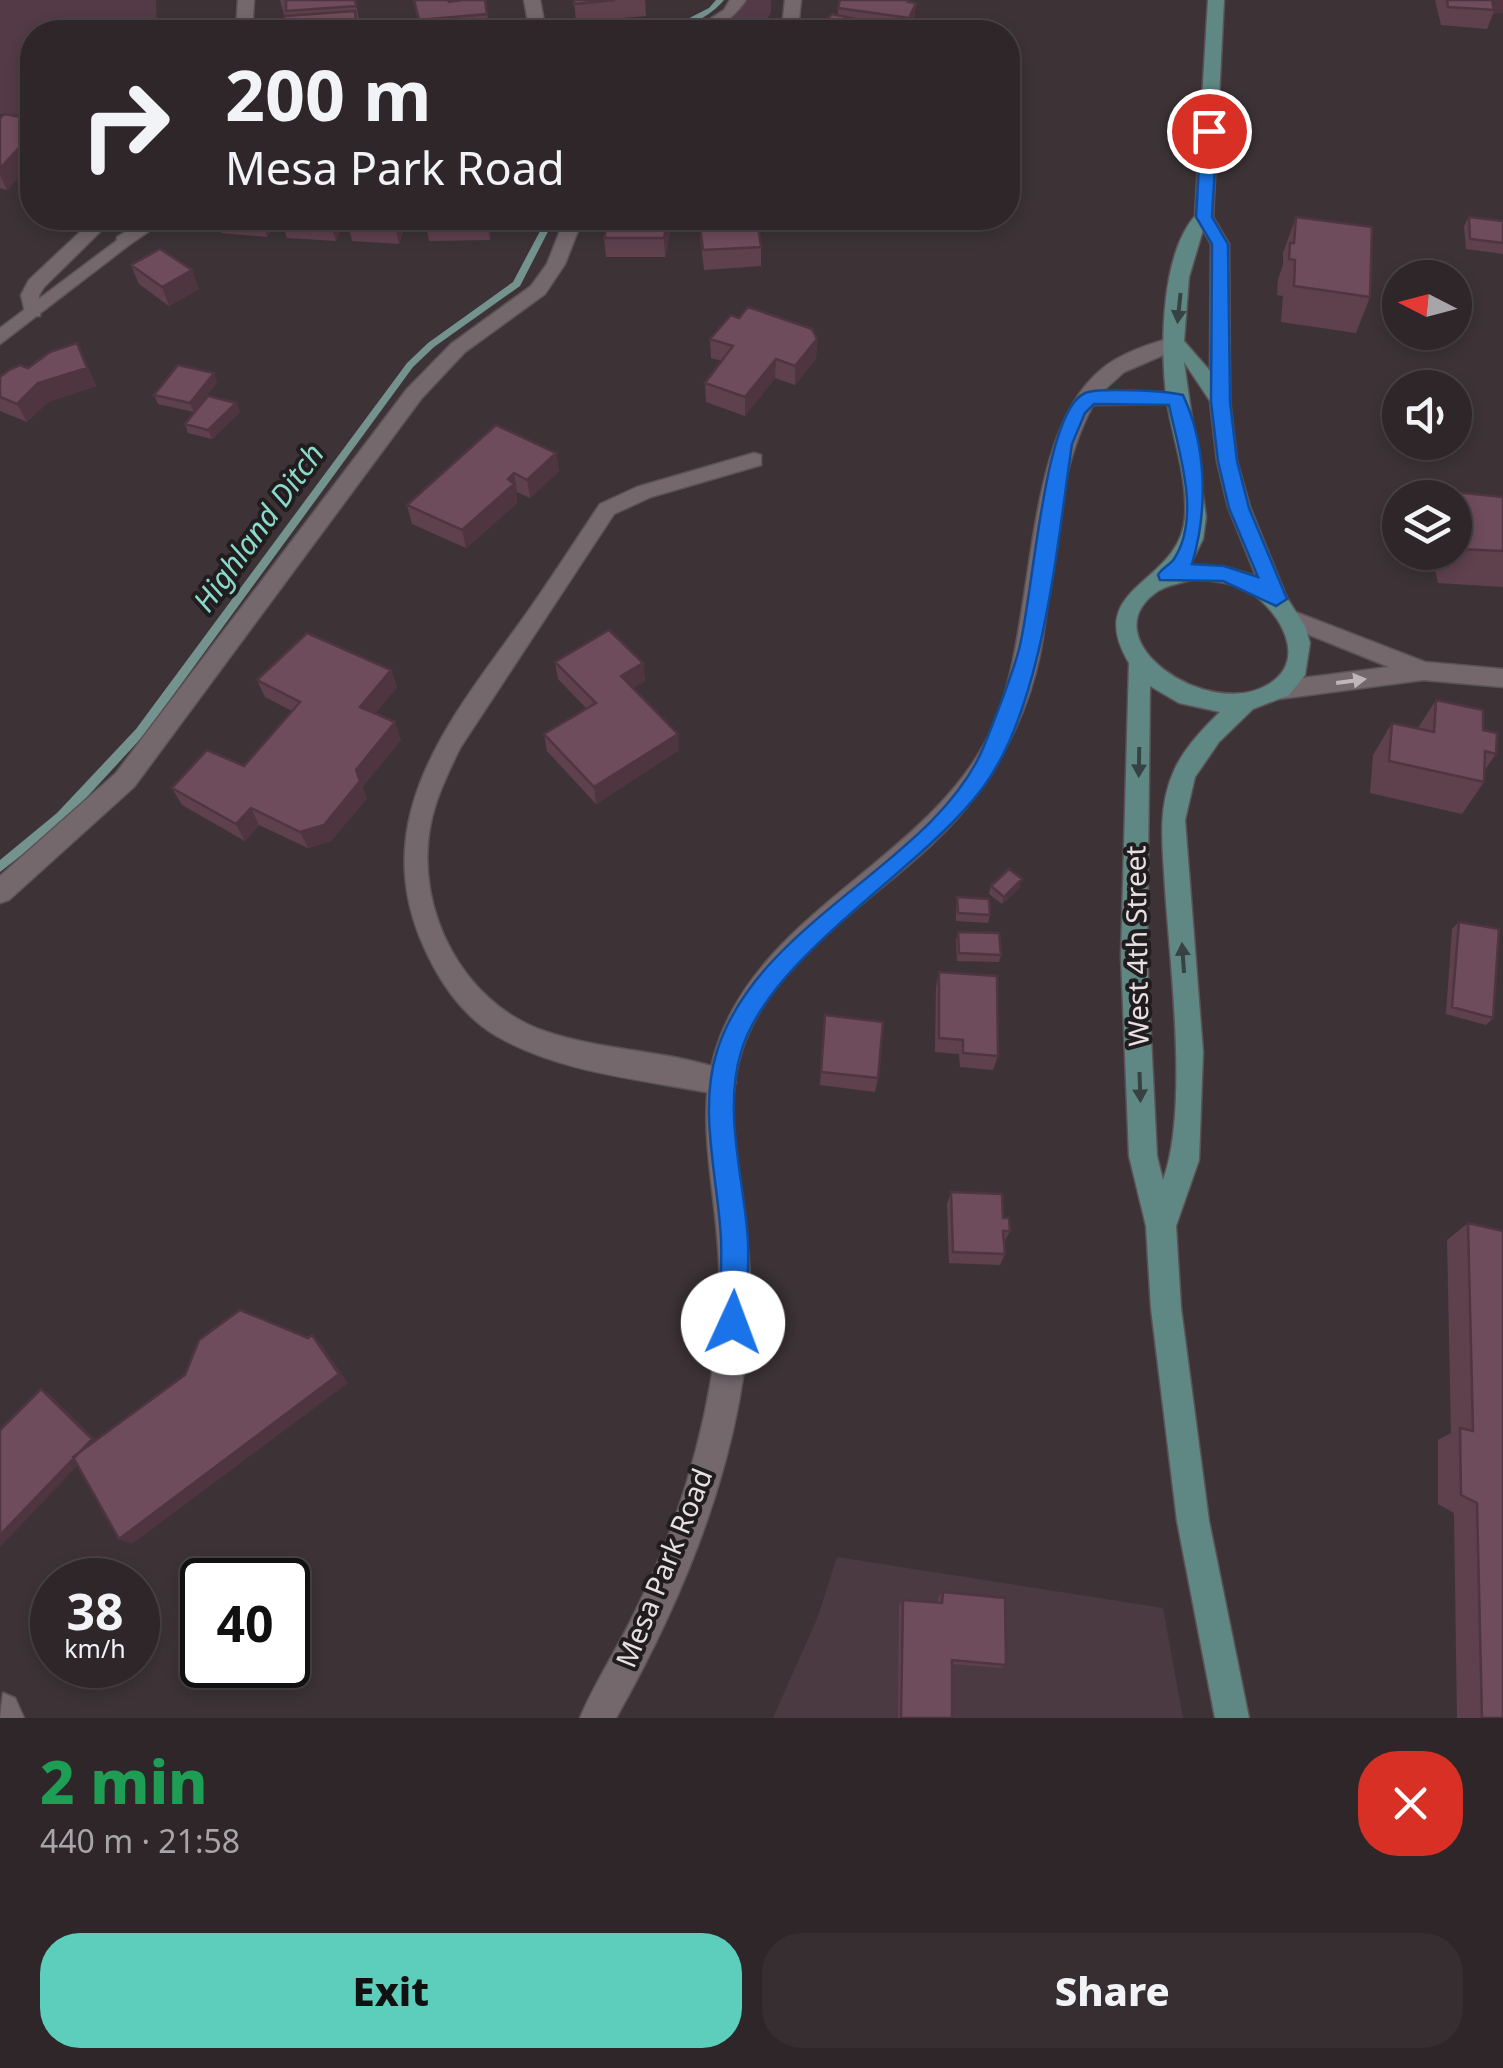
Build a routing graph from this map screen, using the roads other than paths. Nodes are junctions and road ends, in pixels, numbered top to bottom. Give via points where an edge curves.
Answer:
1 (738, 0) edge
2 (1216, 0) edge
3 (718, 20) edge
4 (1204, 217) junction
5 (92, 230) edge
6 (140, 230) edge
7 (569, 230) edge
8 (33, 312) junction
9 (0, 338) edge
10 (1175, 343) junction
11 (1090, 398) junction
12 (1176, 399) junction
13 (1220, 402) junction
14 (754, 460) dead end
15 (1168, 575) junction
16 (1276, 599) junction
17 (1294, 619) junction
18 (1139, 664) junction
19 (1423, 671) junction
20 (1503, 678) edge
21 (1279, 690) junction
22 (1245, 703) junction
23 (0, 892) edge
24 (722, 1082) junction
25 (1161, 1226) junction
26 (598, 1718) edge
27 (1232, 1718) edge

1 - 3 street
2 - 4 main road
4 -> 10 main road via 1187,239
4 - 13 main road via 1220,244
5 - 8 street via 36,284
6 - 8 street
7 - 23 street via 547,279 458,348 414,394 125,780
8 - 9 street
10 - 11 street, Mesa Park Road via 1108,373
10 - 12 main road
10 - 13 main road
11 - 12 street
11 - 24 street, Mesa Park Road via 1076,410 1063,444 1030,651 993,751 935,828 763,988 729,1050
12 - 15 main road via 1195,489 1194,523 1182,563
13 - 16 main road via 1239,508
14 - 24 street via 607,509 461,722 432,772 417,830 416,883 429,936 464,994 513,1032
15 - 16 main road via 1224,574
15 - 18 main road via 1130,602 1126,643
16 - 17 main road
17 - 19 street
17 - 21 main road via 1301,658
18 - 22 main road via 1186,696
18 -> 25 main road, West 4th Street via 1134,938 1142,1156
19 - 20 street
21 -> 19 street
21 - 22 main road
25 -> 22 main road, West 4th Street via 1185,1160 1189,1070 1173,820 1184,775 1211,735
24 - 26 street, Mesa Park Road via 735,1293 719,1418 680,1544
25 - 27 main road, West 4th Street via 1194,1520

